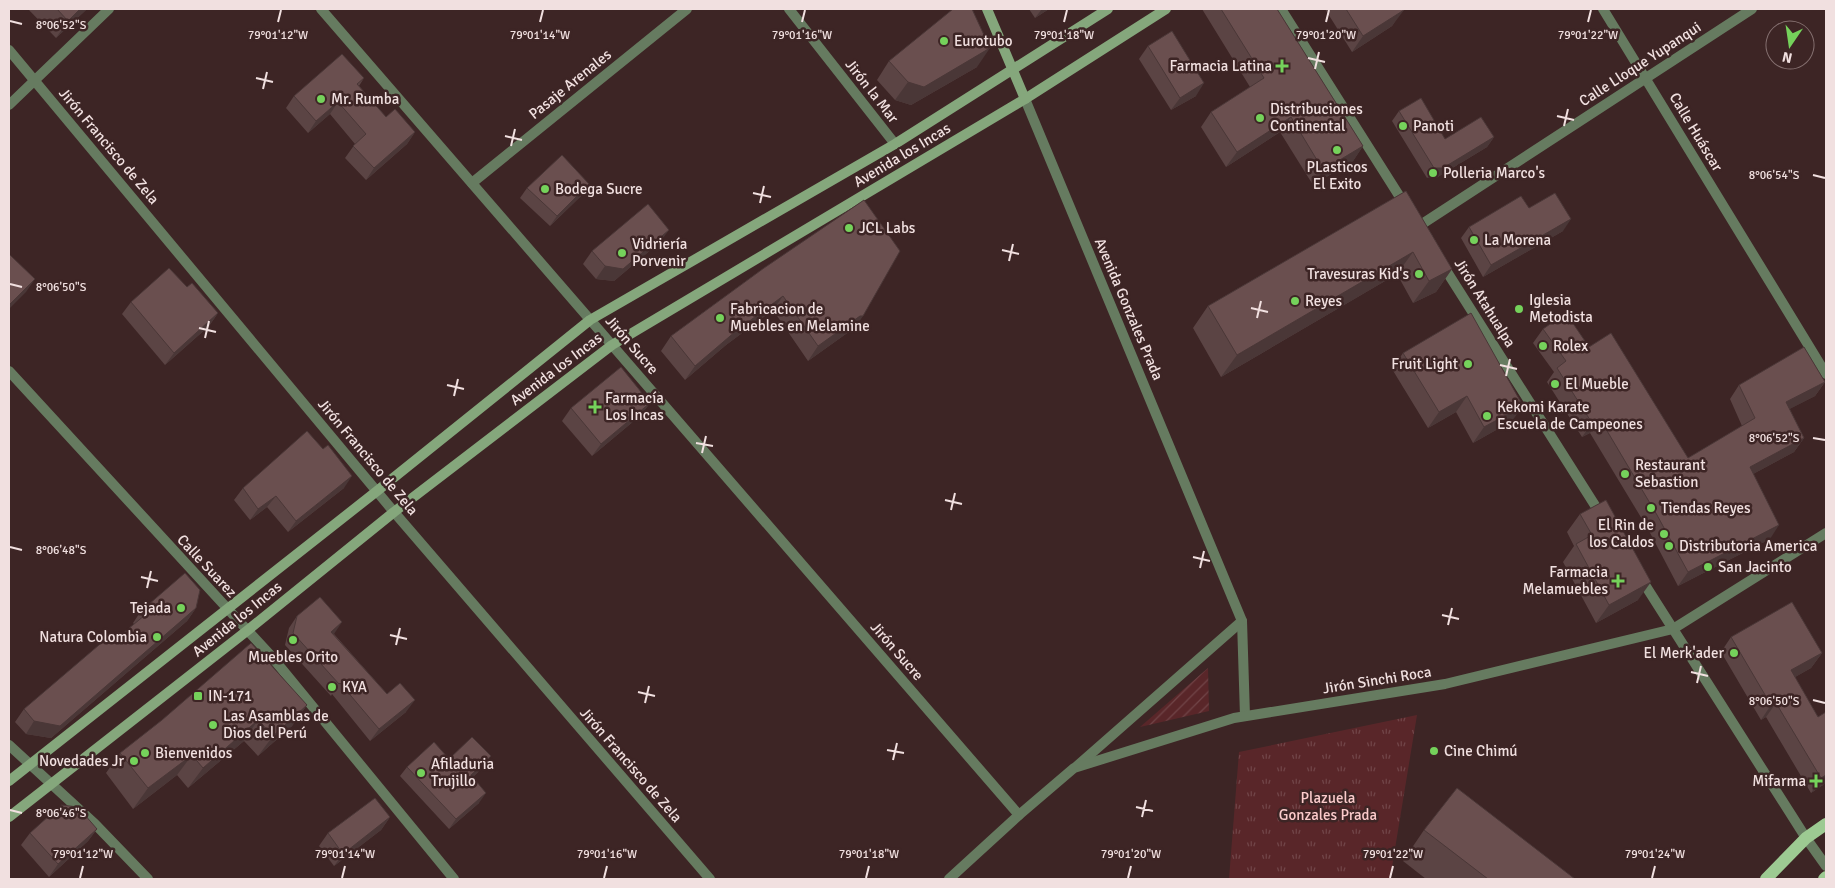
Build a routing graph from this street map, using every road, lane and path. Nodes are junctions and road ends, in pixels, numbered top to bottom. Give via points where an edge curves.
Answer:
1 (108, 9) edge
2 (321, 9) edge
3 (687, 9) edge
4 (789, 9) edge
5 (987, 9) edge
6 (1108, 9) edge
7 (1166, 9) edge
8 (1281, 9) edge
9 (1604, 9) edge
10 (1752, 9) edge
11 (9, 50) edge
12 (1013, 68) junction
13 (1646, 78) junction
14 (34, 80) junction
15 (1025, 99) junction
16 (9, 105) edge
17 (895, 144) junction
18 (472, 183) junction
19 (1434, 251) edge
20 (590, 320) junction
21 (612, 345) junction
22 (9, 371) edge
23 (1826, 374) edge
24 (377, 490) junction
25 (394, 512) junction
26 (1610, 529) edge
27 (1826, 533) edge
28 (1636, 571) edge
29 (226, 608) junction
30 (1242, 621) junction
31 (1674, 629) junction
32 (248, 630) junction
33 (1245, 716) junction
34 (9, 745) edge
35 (31, 764) junction
36 (1074, 768) junction
37 (9, 780) edge
38 (51, 785) junction
39 (1019, 815) junction
40 (9, 817) edge
41 (1826, 824) edge
42 (1806, 838) junction
43 (1826, 866) edge
44 (148, 879) edge
45 (454, 879) edge
46 (710, 879) edge
47 (950, 879) edge
48 (1766, 879) edge

1 - 14 street
2 - 18 street, Jirón Sucre
3 - 18 street, Pasaje Arenales
4 - 17 street, Jirón la Mar
5 - 12 street, Avenida Gonzales Prada
6 - 12 street, Avenida los Incas
7 - 15 street, Avenida los Incas
8 - 13 street, Calle Lloque Yupanqui via 1421,230
9 - 13 street, Calle Huáscar
10 - 13 street, Calle Lloque Yupanqui
11 - 14 street, Jirón Francisco de Zela
12 - 15 street, Avenida Gonzales Prada
12 - 17 street, Avenida los Incas
13 - 23 street, Calle Huáscar
14 - 16 street
14 - 24 street, Jirón Francisco de Zela
15 - 21 street, Avenida los Incas
15 - 30 street, Avenida Gonzales Prada
17 - 20 street, Avenida los Incas
18 - 20 street, Jirón Sucre
19 - 26 street, Jirón Atahualpa
20 - 21 street, Jirón Sucre
20 - 24 street, Avenida los Incas
21 - 25 street, Avenida los Incas
21 - 39 street, Jirón Sucre
22 - 29 street, Calle Suarez
24 - 25 street, Jirón Francisco de Zela
24 - 29 street, Avenida los Incas
25 - 32 street, Avenida los Incas
25 - 46 street, Jirón Francisco de Zela
27 - 31 street, Jirón Sinchi Roca
28 - 31 street
29 - 32 street, Calle Suarez
29 - 35 street, Avenida los Incas
30 - 33 street, Avenida Gonzales Prada
30 - 36 street
31 - 33 street, Jirón Sinchi Roca via 1445,684
31 - 42 street
32 - 38 street, Avenida los Incas
32 - 45 street, Calle Suarez
33 - 36 street, Jirón Sinchi Roca
34 - 35 street
35 - 37 street, Avenida los Incas
35 - 38 street
36 - 39 street, Jirón Sinchi Roca
38 - 40 street, Avenida los Incas
38 - 44 street via 95,824
39 - 47 street, Jirón Sinchi Roca
41 - 42 main road
42 - 43 street
42 - 48 main road

